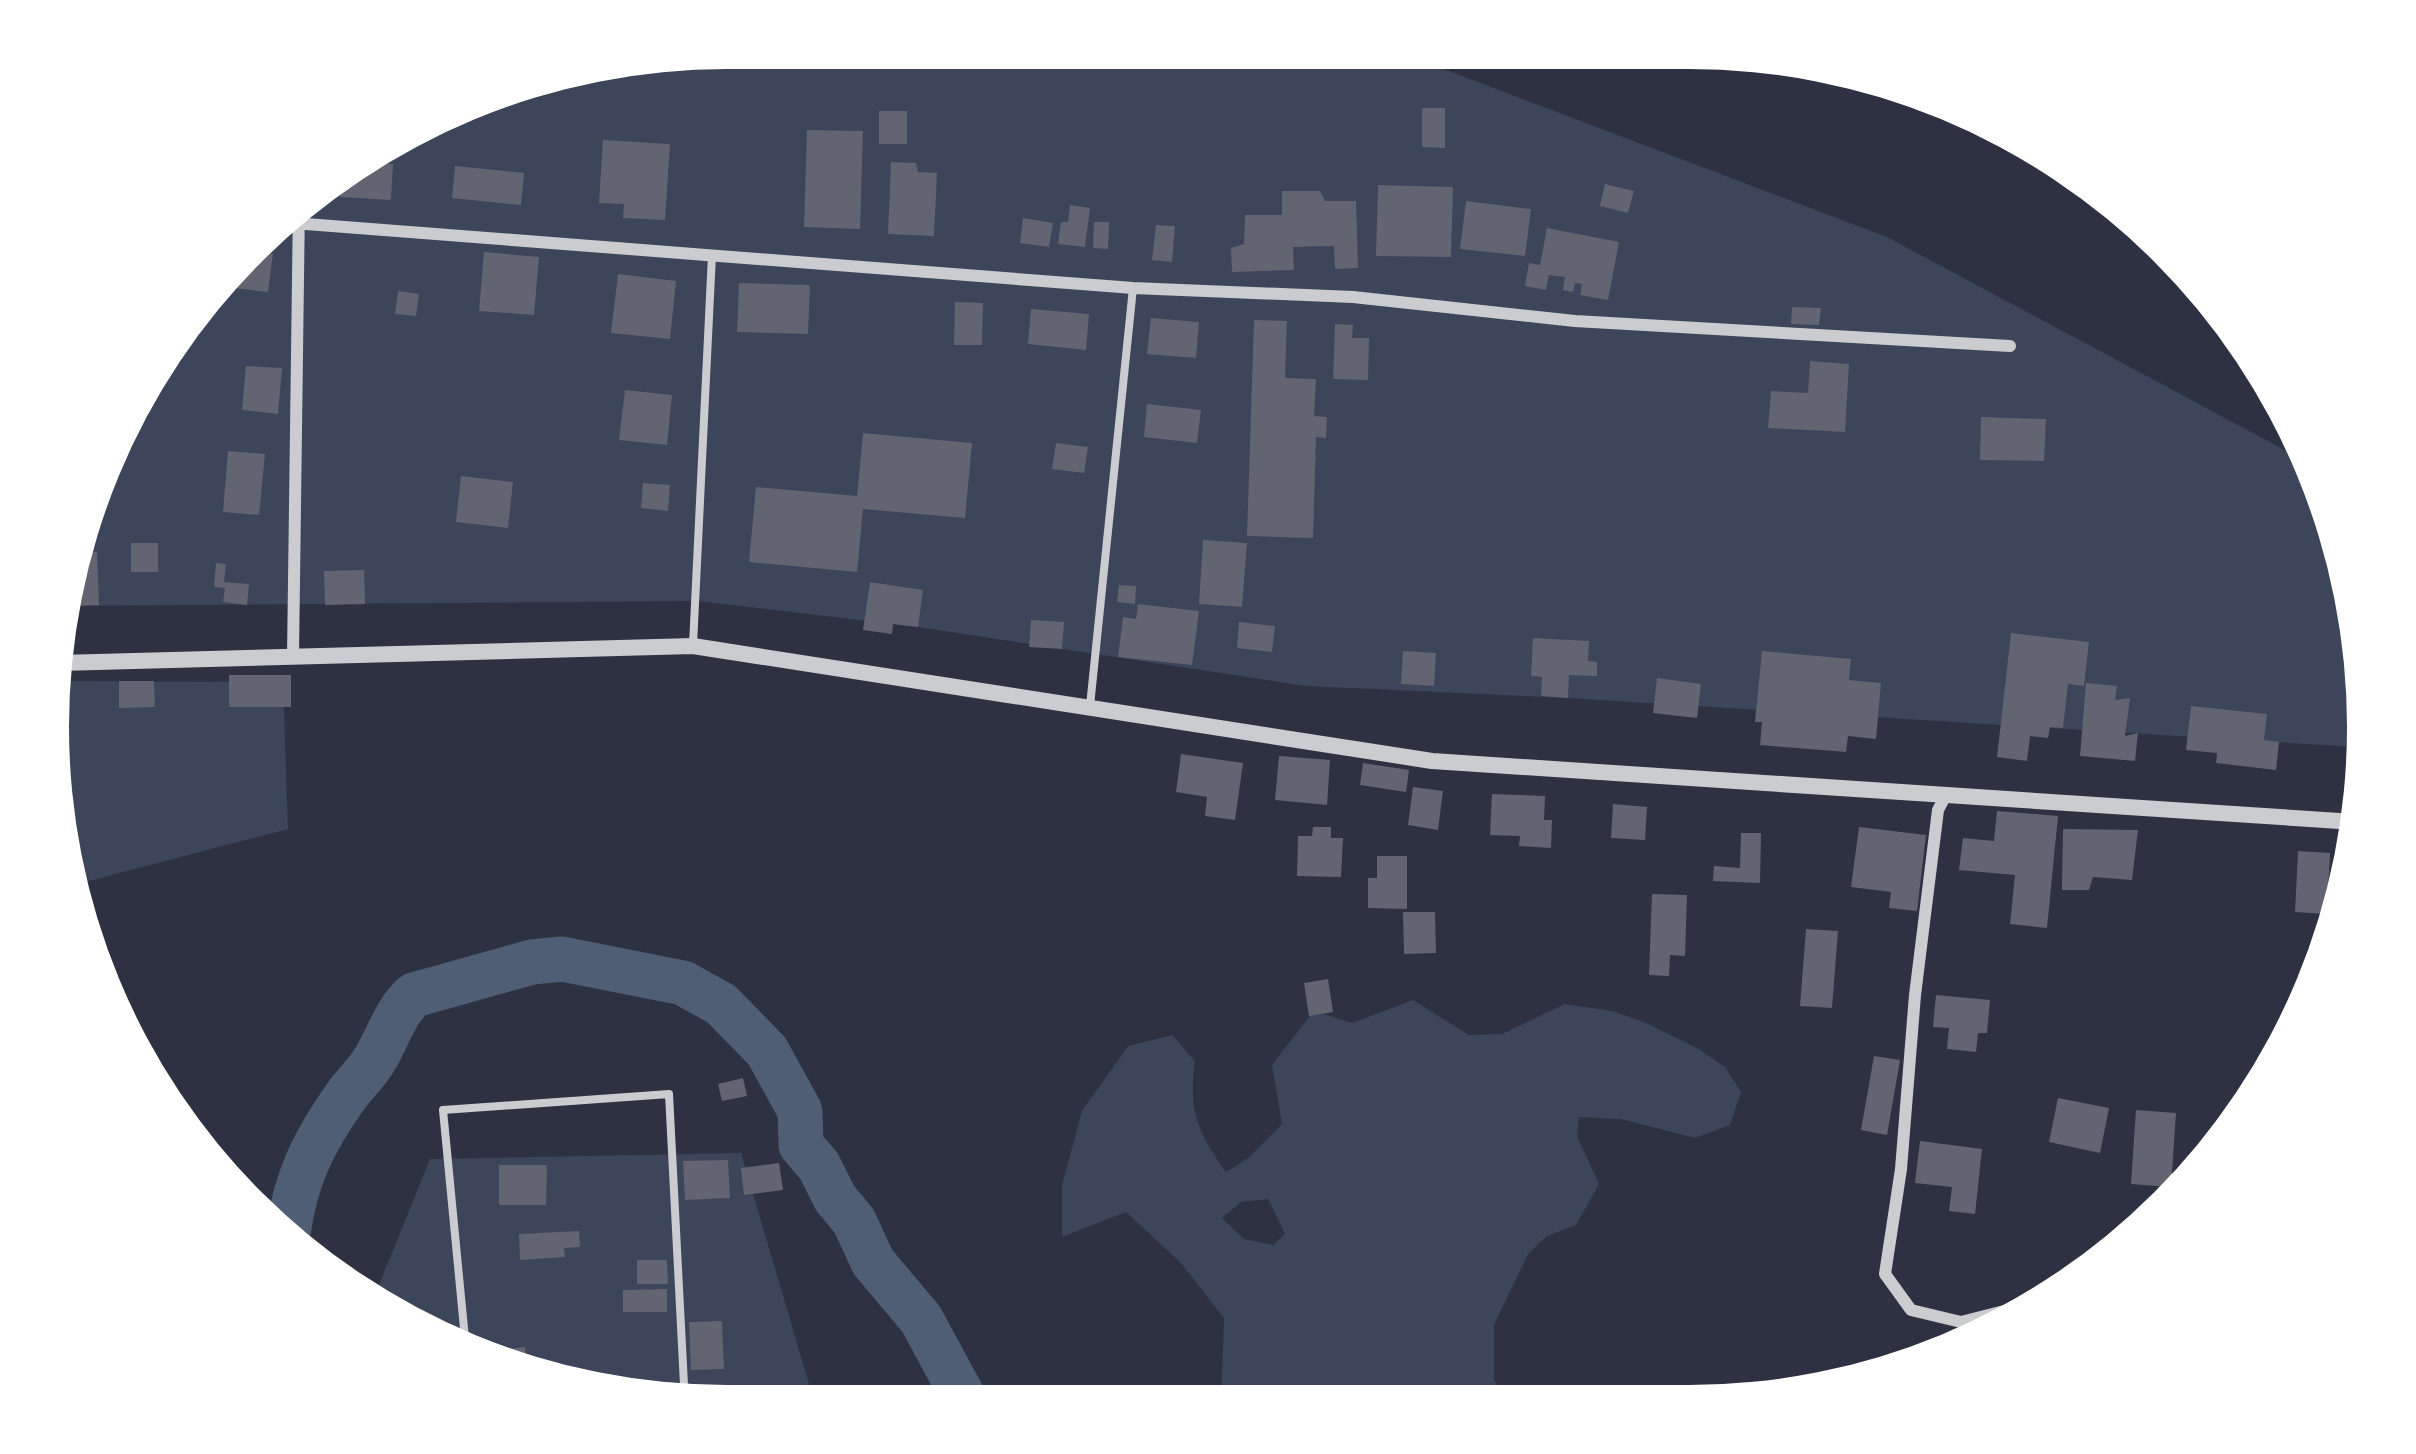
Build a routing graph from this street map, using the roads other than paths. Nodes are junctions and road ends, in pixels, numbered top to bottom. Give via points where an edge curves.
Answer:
1 (304, 223) edge
2 (299, 227) edge
3 (712, 255) junction
4 (1133, 288) junction
5 (2010, 346) dead end
6 (693, 646) junction
7 (293, 657) junction
8 (72, 663) edge
9 (1090, 708) junction
10 (1946, 795) junction
11 (2340, 822) edge
12 (1979, 1317) edge
13 (464, 1330) edge
14 (684, 1384) edge

1 - 3 street
2 - 7 street
3 - 4 street
3 - 6 lane
4 - 5 street
4 - 9 lane
6 - 7 street
6 - 9 street
7 - 8 street
9 - 10 street via 1432,761
10 - 11 street
10 - 12 street via 1938,810 1885,1274 1911,1310 1961,1322
13 - 14 lane via 443,1110 669,1094

